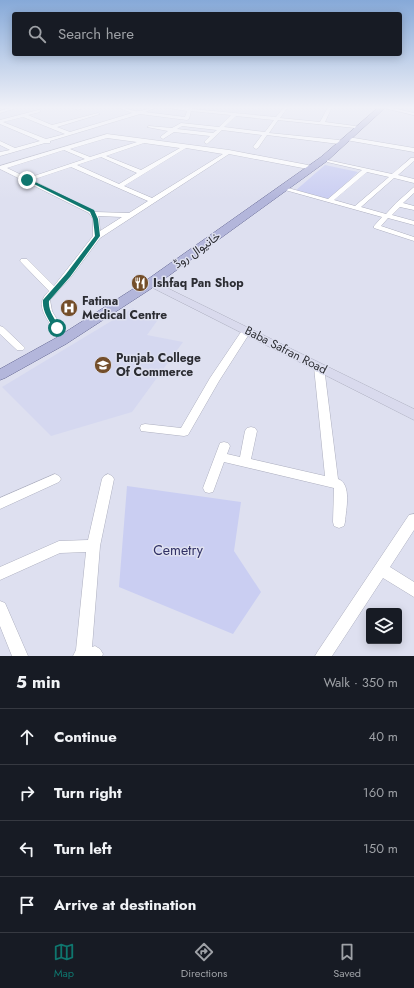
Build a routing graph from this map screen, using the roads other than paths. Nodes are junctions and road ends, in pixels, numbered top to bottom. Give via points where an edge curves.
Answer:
1 (38, 138) edge
2 (58, 138) edge
3 (102, 138) edge
4 (119, 138) edge
5 (211, 138) edge
6 (263, 138) edge
7 (299, 138) edge
8 (344, 138) edge
9 (348, 138) joint
10 (46, 141) junction
11 (145, 141) junction
12 (207, 142) dead end
13 (339, 142) junction
14 (0, 143) edge
15 (185, 147) junction
16 (256, 148) dead end
17 (64, 149) junction
18 (15, 150) junction
19 (414, 150) edge
20 (229, 152) junction
21 (0, 154) edge
22 (102, 156) junction
23 (90, 159) junction
24 (413, 159) dead end
25 (329, 161) dead end
26 (71, 165) junction
27 (1, 167) edge
28 (308, 167) junction
29 (366, 170) junction
30 (142, 173) junction
31 (393, 176) junction
32 (27, 180) junction
33 (414, 181) edge
34 (119, 186) junction
35 (414, 189) edge
36 (288, 190) dead end
37 (329, 200) junction
38 (153, 201) junction
39 (398, 204) junction
40 (356, 208) junction
41 (414, 208) edge
42 (93, 214) junction
43 (131, 215) junction
44 (387, 216) junction
45 (414, 223) edge
46 (97, 236) junction
47 (414, 239) edge
48 (24, 261) dead end
49 (157, 286) dead end
50 (54, 291) junction
51 (57, 328) dead end
52 (0, 329) edge
53 (246, 331) junction
54 (20, 348) dead end
55 (319, 367) junction
56 (0, 368) edge
57 (0, 375) edge
58 (414, 415) edge
59 (145, 428) dead end
60 (251, 432) dead end
61 (245, 462) junction
62 (55, 479) dead end
63 (108, 479) dead end
64 (332, 481) junction
65 (209, 488) dead end
66 (0, 504) edge
67 (414, 519) edge
68 (339, 522) dead end
69 (93, 546) junction
70 (380, 569) junction
71 (0, 574) edge
72 (414, 590) edge
73 (0, 608) edge
74 (20, 656) edge
75 (82, 656) edge
76 (94, 656) edge
77 (323, 656) edge

1 - 10 street
2 - 10 street
3 - 17 street
4 - 11 street
5 - 12 street
6 - 16 street
7 - 13 street
8 - 13 main road, خانیوال روڈ
9 - 19 street
9 - 57 main road, خانیوال روڈ via 324,159 144,287 61,341
10 - 17 street
10 - 18 street
11 - 15 street
11 - 22 street
13 - 28 main road, خانیوال روڈ
14 - 18 street
15 - 20 street
15 - 30 street
17 - 23 street
17 - 27 street
18 - 21 street
20 - 28 street
20 - 38 street
22 - 23 street
22 - 30 street
23 - 26 street
24 - 31 street
25 - 29 street
26 - 32 street
26 - 34 street
27 - 32 street
28 - 56 main road, خانیوال روڈ via 98,310
29 - 31 street
29 - 37 street
30 - 34 street
31 - 33 street
31 - 40 street
32 - 42 street
34 - 38 street
35 - 39 street
36 - 37 street
37 - 40 street
38 - 43 street
39 - 41 street
39 - 44 street
40 - 44 street
42 - 43 street
42 - 46 street via 96,219
43 - 46 street
44 - 45 street
44 - 47 street via 376,228
46 - 50 street
48 - 50 street
49 - 53 main road, Baba Safran Road
50 - 51 street via 46,300 46,306
52 - 54 street
53 - 55 main road, Baba Safran Road
53 - 59 street via 184,432
55 - 58 main road, Baba Safran Road
55 - 64 street
60 - 61 street
61 - 64 street
61 - 65 street via 222,452
62 - 66 street
63 - 69 street
64 - 68 street via 341,488
67 - 70 street
69 - 71 street via 59,547
69 - 75 street
70 - 72 street
70 - 77 street
73 - 74 street
75 - 76 street via 95,654

